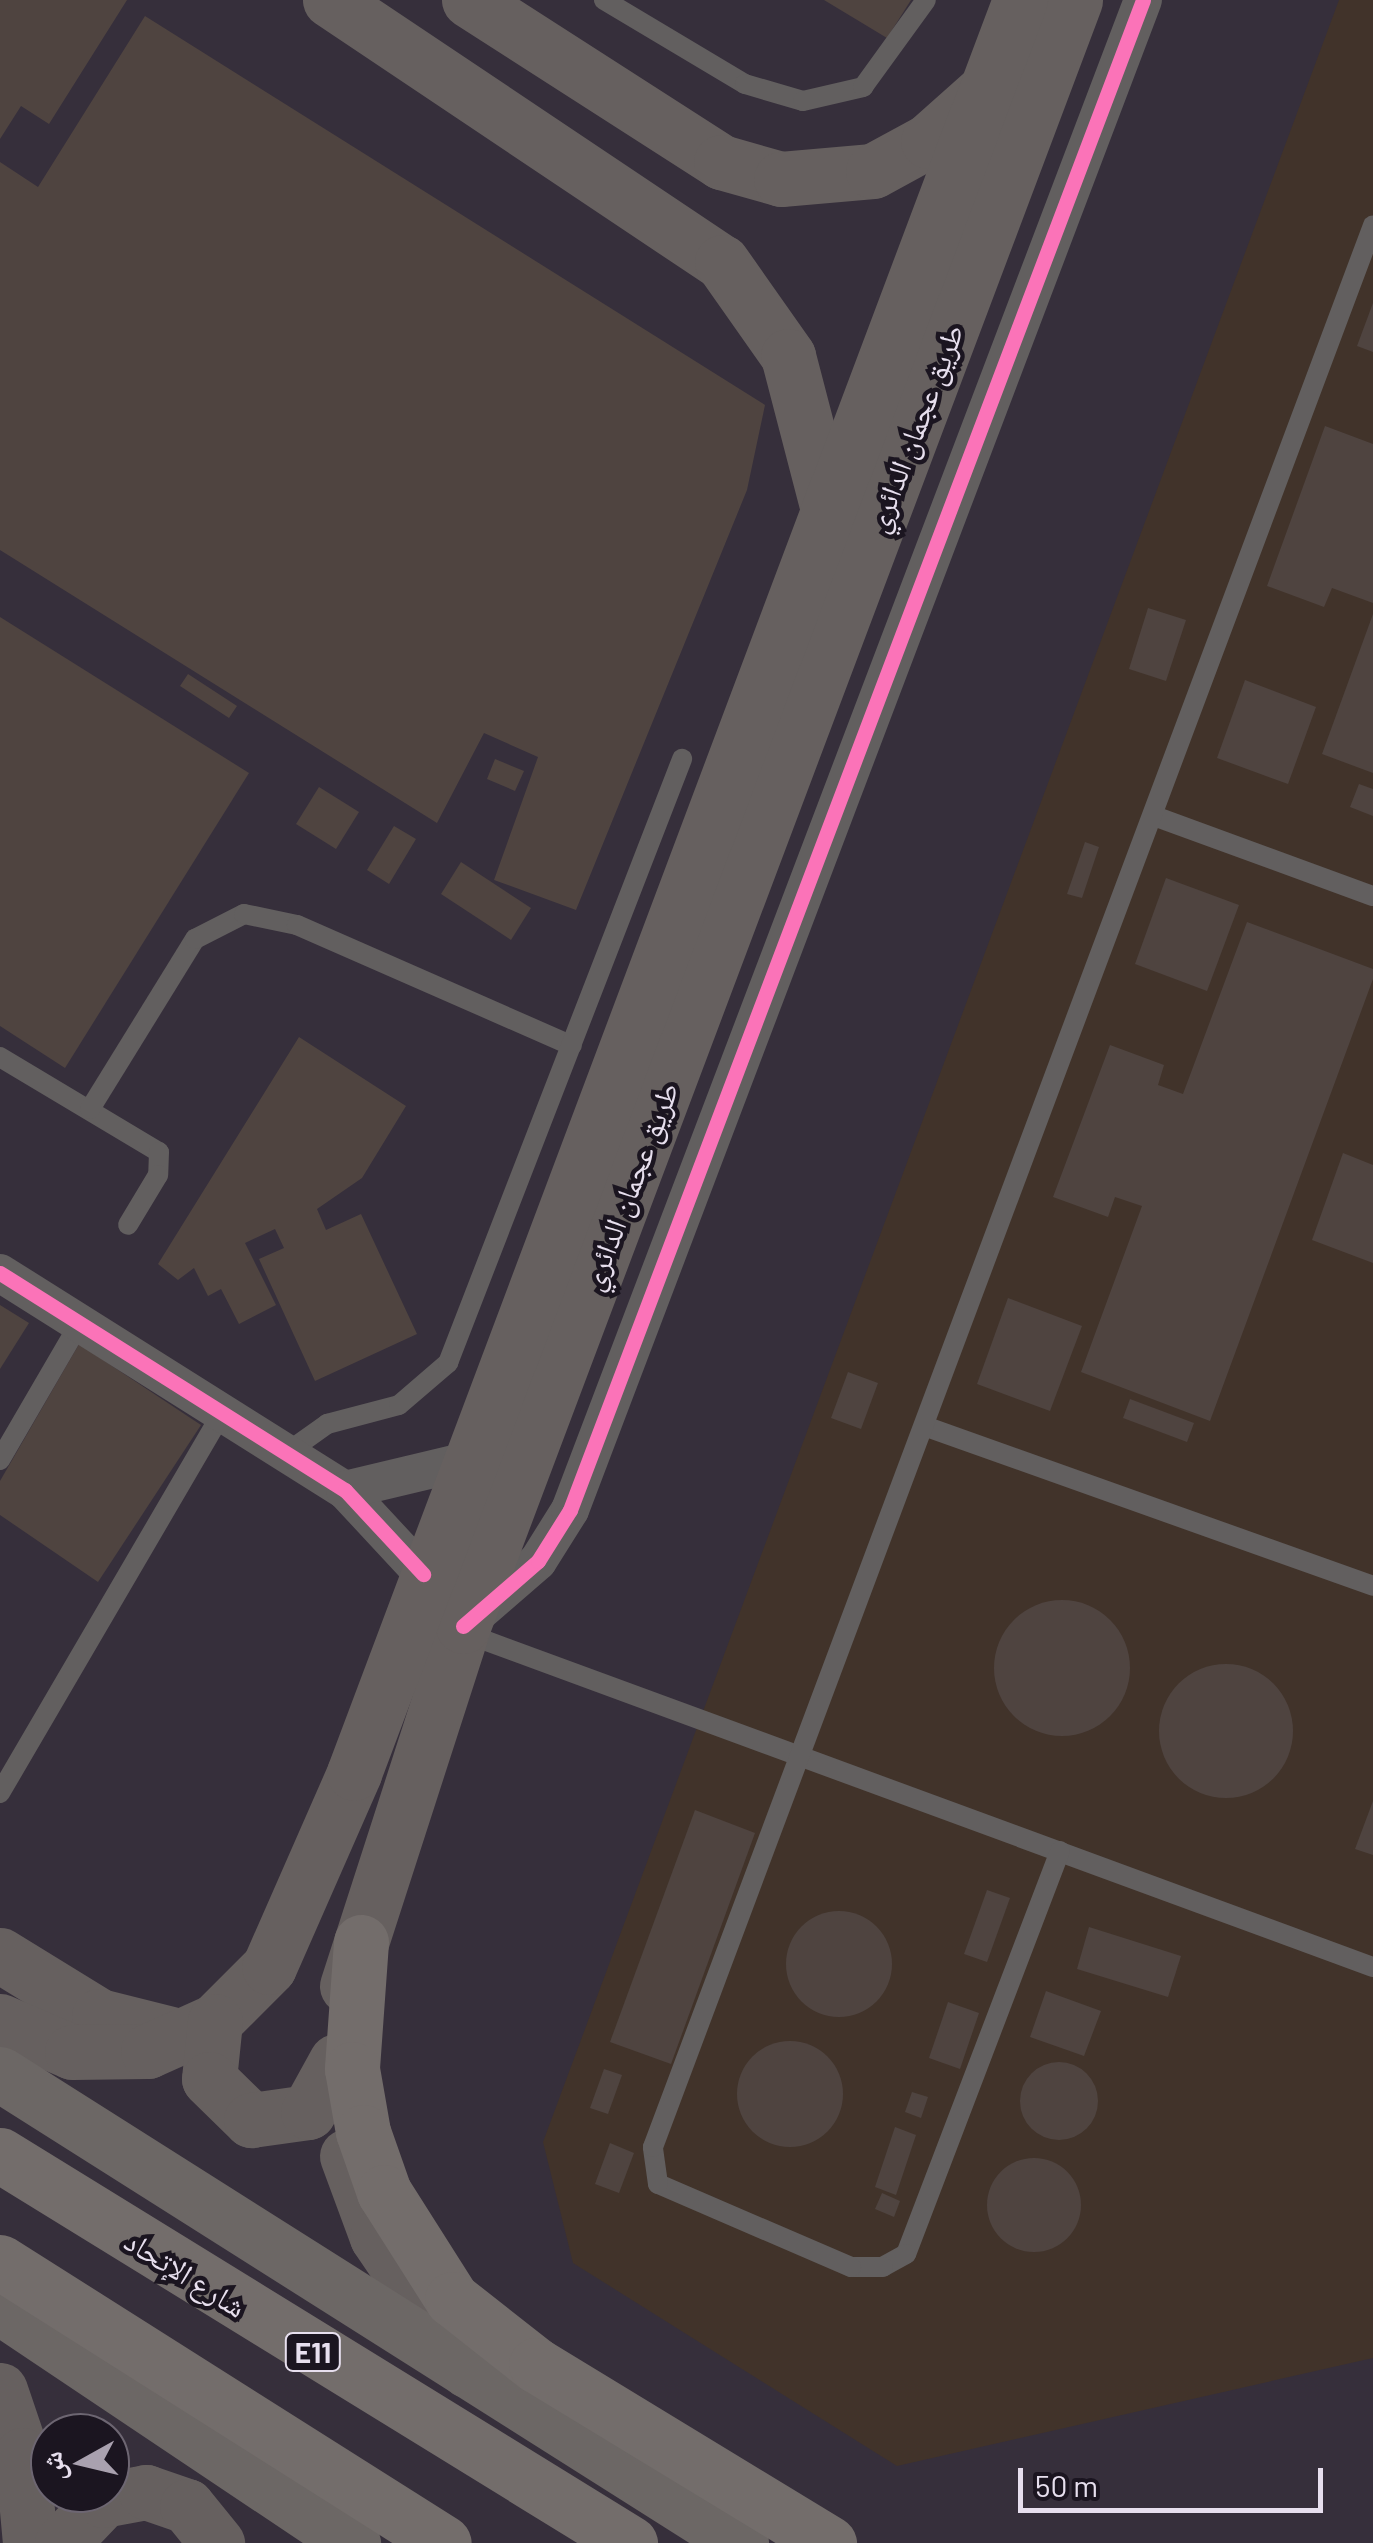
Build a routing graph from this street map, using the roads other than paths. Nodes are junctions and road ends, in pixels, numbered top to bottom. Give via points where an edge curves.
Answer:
1 (330, 0) edge
2 (469, 0) edge
3 (604, 0) edge
4 (926, 0) edge
5 (1020, 0) edge
6 (1074, 0) edge
7 (1143, 0) edge
8 (987, 89) junction
9 (1373, 225) edge
10 (828, 510) junction
11 (682, 759) dead end
12 (1154, 816) junction
13 (1373, 896) edge
14 (572, 1046) junction
15 (0, 1057) edge
16 (90, 1109) junction
17 (128, 1225) dead end
18 (0, 1273) edge
19 (79, 1324) junction
20 (220, 1416) junction
21 (927, 1427) junction
22 (284, 1454) junction
23 (0, 1460) edge
24 (467, 1461) junction
25 (345, 1490) junction
26 (423, 1574) junction
27 (1373, 1586) edge
28 (462, 1629) junction
29 (804, 1756) junction
30 (0, 1794) edge
31 (1060, 1851) junction
32 (360, 1942) junction
33 (0, 1955) edge
34 (1373, 1967) edge
35 (0, 2021) edge
36 (205, 2028) junction
37 (336, 2061) junction
38 (0, 2074) edge
39 (0, 2156) edge
40 (0, 2262) edge
41 (0, 2307) edge
42 (467, 2370) junction
43 (0, 2390) edge
44 (11, 2461) edge
45 (30, 2543) edge
46 (62, 2543) edge
47 (217, 2543) edge
48 (353, 2543) edge
49 (444, 2543) edge
50 (630, 2543) edge
51 (742, 2543) edge
52 (829, 2543) edge

1 - 10 main road via 722,262 788,356
2 - 8 main road via 721,162 781,179 873,170 928,141
3 - 4 lane via 745,84 803,100 864,87
5 - 8 main road, طريق عجمان الدائري
6 - 28 main road, طريق عجمان الدائري
7 - 28 street via 570,1510 538,1561
8 - 10 main road, طريق عجمان الدائري
9 - 12 lane
10 - 24 main road, طريق عجمان الدائري
11 - 14 lane
12 - 13 lane
12 - 21 lane
14 - 16 lane via 297,925 244,914 195,938
14 - 22 lane via 448,1363 400,1405 327,1424
15 - 16 lane
16 - 17 lane via 159,1152 158,1175
18 - 19 street
19 - 20 street
19 - 23 lane
20 - 22 street
20 - 30 lane
21 - 27 lane
21 - 29 lane
22 - 25 street
24 - 25 street
24 - 26 main road, طريق عجمان الدائري
25 - 26 street
26 - 36 main road, طريق عجمان الدائري via 322,1855 269,1967
28 - 29 lane
28 - 32 main road, طريق عجمان الدائري
29 - 31 lane
29 - 31 lane via 651,2160 658,2184 677,2200 851,2267 883,2267 914,2244
31 - 34 lane
32 - 37 main road, طريق عجمان الدائري
32 - 52 highway via 352,2037 363,2132 384,2192 452,2298 536,2366
33 - 36 main road via 122,2026
35 - 36 main road via 48,2046 98,2055
36 - 37 main road via 209,2079 251,2120 308,2112
37 - 42 main road, طريق عجمان الدائري via 358,2194
38 - 42 main road
39 - 50 highway, شارع الإتحاد / E11
40 - 49 highway
41 - 48 main road
42 - 51 main road
43 - 44 main road
44 - 45 main road
46 - 47 main road via 103,2500 146,2492 187,2506

